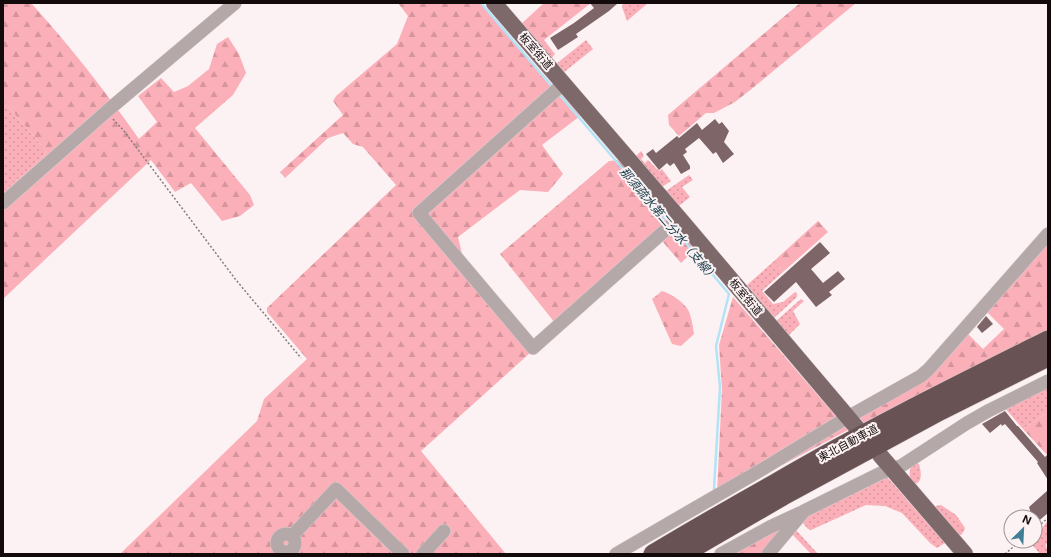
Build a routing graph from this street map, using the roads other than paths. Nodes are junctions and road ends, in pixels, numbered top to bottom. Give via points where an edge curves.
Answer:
1 (235, 3) edge
2 (494, 3) edge
3 (564, 83) junction
4 (3, 203) edge
5 (679, 218) junction
6 (1048, 234) edge
7 (1048, 340) edge
8 (1048, 357) edge
9 (1048, 381) edge
10 (853, 423) junction
11 (880, 455) dead end
12 (892, 469) junction
13 (804, 512) junction
14 (444, 531) dead end
15 (292, 536) junction
16 (277, 552) edge
17 (295, 552) edge
18 (403, 554) edge
19 (423, 554) edge
20 (616, 554) edge
21 (653, 554) edge
22 (682, 554) edge
23 (721, 554) edge
24 (768, 554) edge
25 (965, 554) edge

1 - 4 street
2 - 3 main road, 板室街道
3 - 5 main road, 板室街道
3 - 5 street via 419,213 533,348
5 - 10 main road, 板室街道
6 - 10 street via 929,370
7 - 21 highway, 東北自動車道 via 938,395 775,483
8 - 22 highway, 東北自動車道 via 940,411
9 - 12 street via 967,423 901,466
10 - 20 street via 766,467
11 - 12 main road
12 - 13 street
12 - 25 main road
13 - 23 street
13 - 24 street
14 - 19 street
15 - 16 street via 285,534 278,538
15 - 17 street
15 - 18 street via 336,489
16 - 17 street

